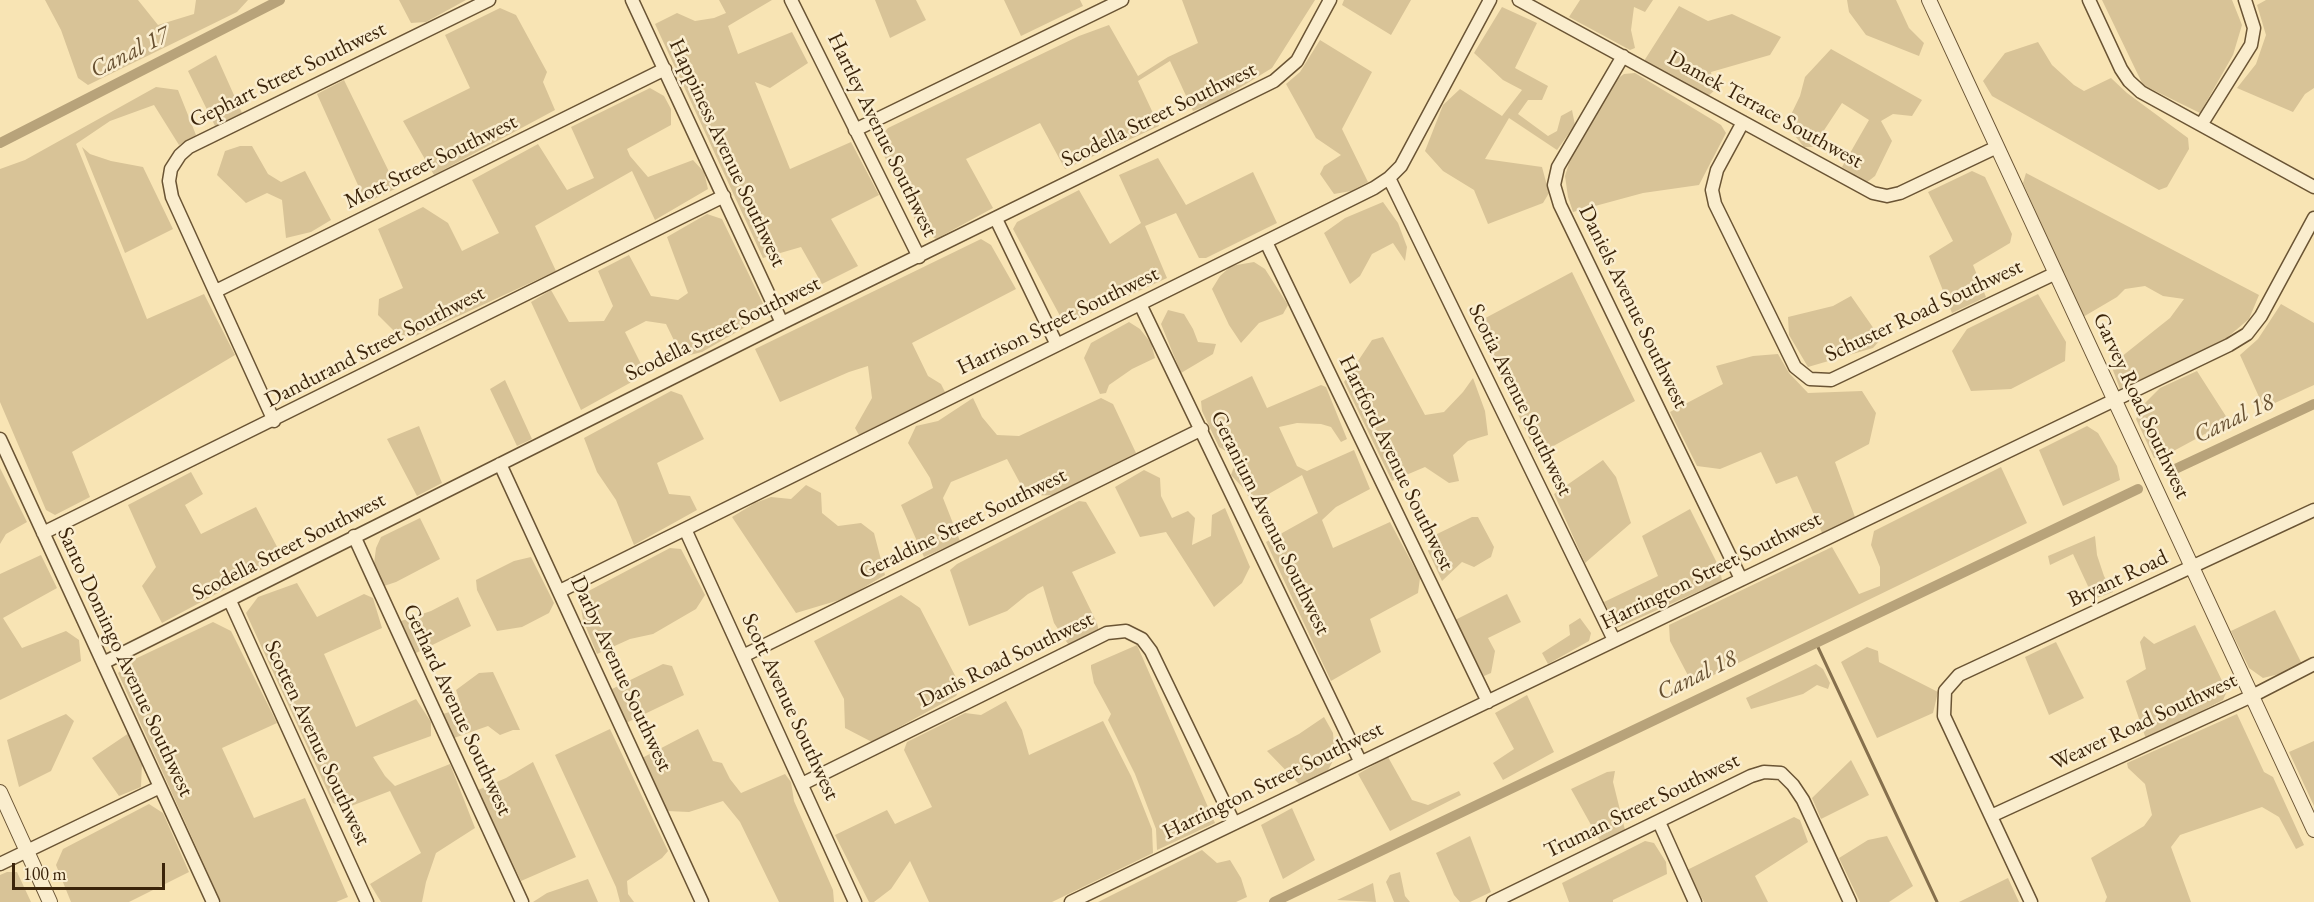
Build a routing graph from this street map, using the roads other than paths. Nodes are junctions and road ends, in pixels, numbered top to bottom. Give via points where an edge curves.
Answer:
1 (489, 0) edge
2 (632, 0) edge
3 (1122, 0) edge
4 (1330, 0) edge
5 (1490, 0) edge
6 (1519, 0) edge
7 (1929, 0) edge
8 (2089, 0) edge
9 (2244, 0) edge
10 (795, 1) edge
11 (1623, 56) junction
12 (665, 69) junction
13 (1743, 122) junction
14 (2201, 125) junction
15 (855, 130) junction
16 (1997, 147) junction
17 (1389, 178) junction
18 (2314, 187) edge
19 (724, 196) junction
20 (2314, 218) edge
21 (996, 219) junction
22 (1266, 242) junction
23 (919, 257) junction
24 (2056, 273) junction
25 (216, 291) junction
26 (1140, 304) junction
27 (782, 323) junction
28 (1057, 345) junction
29 (2114, 400) junction
30 (273, 421) junction
31 (1202, 429) junction
32 (0, 439) edge
33 (500, 464) junction
34 (2314, 510) edge
35 (685, 530) junction
36 (43, 533) junction
37 (354, 536) junction
38 (2193, 567) junction
39 (1741, 579) junction
40 (560, 591) junction
41 (230, 601) junction
42 (1614, 640) junction
43 (743, 656) junction
44 (104, 663) junction
45 (2314, 664) edge
46 (2252, 696) junction
47 (1488, 702) junction
48 (1360, 761) junction
49 (802, 784) junction
50 (160, 787) junction
51 (0, 792) edge
52 (1991, 816) junction
53 (1659, 822) junction
54 (1234, 823) junction
55 (2314, 830) edge
56 (27, 851) junction
57 (0, 864) edge
58 (50, 902) edge
59 (213, 902) edge
60 (367, 902) edge
61 (522, 902) edge
62 (702, 902) edge
63 (855, 902) edge
64 (1071, 902) edge
65 (1493, 902) edge
66 (1695, 902) edge
67 (1850, 902) edge
68 (2031, 902) edge

1 - 25 street, Gephart Street Southwest via 189,147 175,162 169,181 172,197
2 - 12 street, Happiness Avenue Southwest
3 - 15 street
4 - 21 street, Scodella Street Southwest via 1297,61 1274,81
5 - 17 street, Harrison Street Southwest via 1401,166
6 - 11 street, Damek Terrace Southwest
7 - 16 street, Garvey Road Southwest
8 - 14 street via 2129,81 2141,92
9 - 14 street via 2254,28 2251,45
10 - 15 street, Hartley Avenue Southwest
11 - 13 street, Damek Terrace Southwest
11 - 39 street, Daniels Avenue Southwest via 1558,167 1554,185 1560,205
12 - 19 street, Happiness Avenue Southwest
12 - 25 street, Mott Street Southwest
13 - 16 street, Damek Terrace Southwest via 1866,189 1887,196
13 - 24 street, Schuster Road Southwest via 1717,170 1712,190 1715,204 1795,367 1810,379 1831,380
14 - 18 street
15 - 23 street, Hartley Avenue Southwest
16 - 24 street, Garvey Road Southwest
17 - 22 street, Harrison Street Southwest
17 - 42 street, Scotia Avenue Southwest
19 - 27 street, Happiness Avenue Southwest
19 - 30 street, Dandurand Street Southwest
20 - 29 street, Harrington Street Southwest via 2261,316 2247,334
21 - 23 street, Scodella Street Southwest
21 - 28 street
22 - 26 street, Harrison Street Southwest
22 - 47 street, Hartford Avenue Southwest
23 - 27 street, Scodella Street Southwest
24 - 29 street, Garvey Road Southwest
25 - 30 street
26 - 28 street, Harrison Street Southwest
26 - 31 street, Geranium Avenue Southwest
27 - 33 street, Scodella Street Southwest
28 - 35 street, Harrison Street Southwest
29 - 38 street, Garvey Road Southwest
29 - 39 street, Harrington Street Southwest
30 - 36 street, Dandurand Street Southwest
31 - 43 street, Geraldine Street Southwest
31 - 48 street, Geranium Avenue Southwest
32 - 36 street, Santo Domingo Avenue Southwest
33 - 37 street, Scodella Street Southwest
33 - 40 street, Darby Avenue Southwest
34 - 38 street, Bryant Road
35 - 40 street, Harrison Street Southwest
35 - 43 street, Scott Avenue Southwest
36 - 44 street, Santo Domingo Avenue Southwest
37 - 41 street, Scodella Street Southwest
37 - 61 street, Gerhard Avenue Southwest
38 - 46 street, Garvey Road Southwest
38 - 52 street, Bryant Road via 1959,675 1945,691 1944,716
39 - 42 street, Harrington Street Southwest
40 - 62 street, Darby Avenue Southwest
41 - 44 street, Scodella Street Southwest
41 - 60 street, Scotten Avenue Southwest
42 - 47 street, Harrington Street Southwest
43 - 49 street, Scott Avenue Southwest
44 - 50 street, Santo Domingo Avenue Southwest
45 - 46 street, Weaver Road Southwest
46 - 52 street, Weaver Road Southwest
46 - 55 street, Garvey Road Southwest
47 - 48 street, Harrington Street Southwest
48 - 54 street, Harrington Street Southwest
49 - 54 street, Danis Road Southwest via 1107,633 1126,631 1142,639 1151,651
49 - 63 street, Scott Avenue Southwest
50 - 56 street
50 - 59 street, Santo Domingo Avenue Southwest
51 - 56 street
52 - 68 street
53 - 65 street, Truman Street Southwest
53 - 66 street
53 - 67 street, Truman Street Southwest via 1750,776 1781,773 1803,800
54 - 64 street, Harrington Street Southwest
56 - 57 street
56 - 58 street

